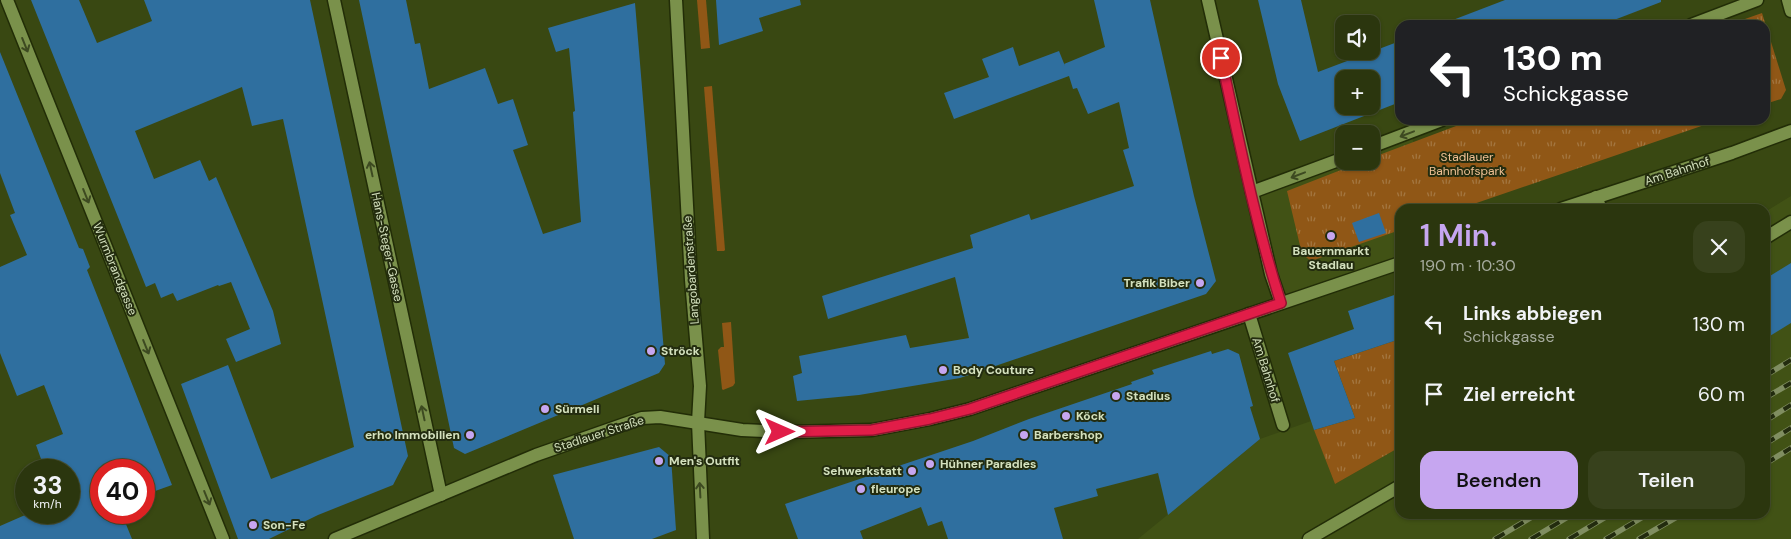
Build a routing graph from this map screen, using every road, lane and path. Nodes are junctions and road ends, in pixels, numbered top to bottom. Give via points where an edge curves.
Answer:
1 (7, 0) edge
2 (334, 0) edge
3 (676, 0) edge
4 (1208, 0) edge
5 (1757, 0) edge
6 (1788, 0) edge
7 (1791, 11) edge
8 (1704, 20) edge
9 (1429, 125) edge
10 (1791, 131) edge
11 (1380, 144) edge
12 (1335, 161) edge
13 (1252, 192) junction
14 (1598, 203) edge
15 (1791, 222) edge
16 (1770, 235) edge
17 (1395, 265) edge
18 (1281, 303) junction
19 (1248, 314) junction
20 (698, 422) junction
21 (1283, 425) dead end
22 (1395, 489) edge
23 (441, 495) junction
24 (223, 539) edge
25 (335, 539) edge
26 (703, 539) edge
27 (1309, 539) edge

1 -> 24 street, Wurmbrandgasse
23 -> 2 street, Hans-Steger-Gasse
3 - 20 street, Langobardenstraße via 700,386
4 - 13 street
5 - 8 street
6 - 7 street
9 -> 11 street
10 - 14 street, Am Bahnhof
12 -> 13 street
13 - 18 street
15 - 16 street
17 - 18 street
18 - 19 street, Stadlauer Straße
19 - 20 street, Stadlauer Straße via 970,409 930,419 872,430 788,432 742,430
19 - 21 street, Am Bahnhof
20 - 23 street, Stadlauer Straße via 642,418
26 -> 20 street, Langobardenstraße
22 - 27 street
23 - 25 street, Stadlauer Straße

